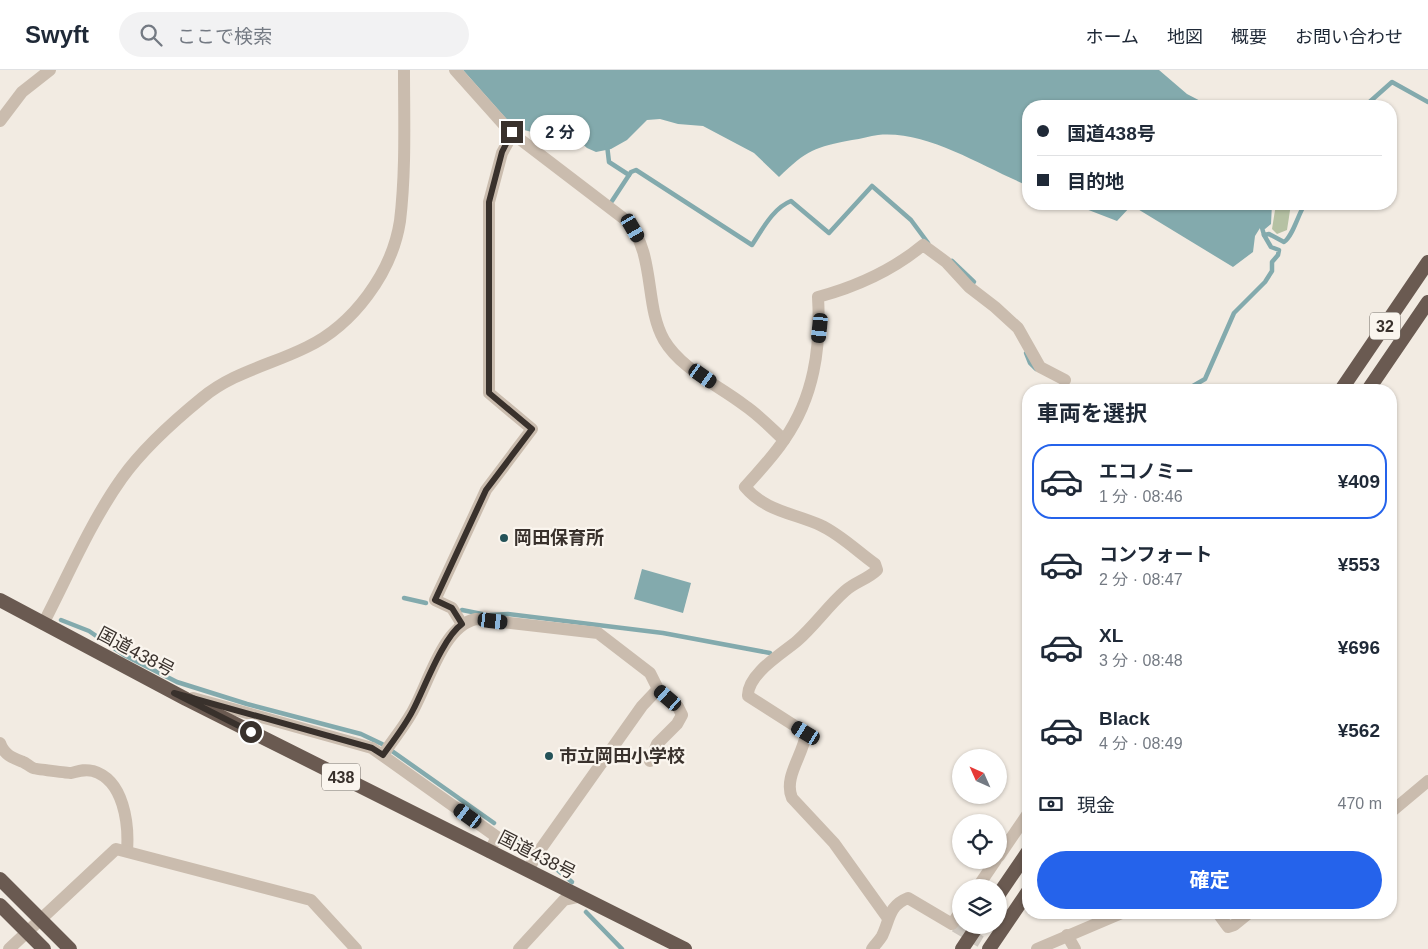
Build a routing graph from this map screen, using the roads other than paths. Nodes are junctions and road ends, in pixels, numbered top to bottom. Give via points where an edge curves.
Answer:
1 (50, 70) edge
2 (404, 70) edge
3 (455, 70) edge
4 (0, 121) edge
5 (512, 132) junction
6 (1428, 262) edge
7 (1428, 302) edge
8 (1065, 380) dead end
9 (1345, 384) edge
10 (1372, 384) edge
11 (784, 440) junction
12 (0, 600) edge
13 (43, 624) junction
14 (462, 624) junction
15 (658, 689) junction
16 (174, 693) junction
17 (0, 743) edge
18 (386, 750) junction
19 (650, 761) dead end
20 (1428, 781) edge
21 (1397, 807) edge
22 (1022, 822) edge
23 (1007, 844) edge
24 (127, 851) junction
25 (489, 852) junction
26 (1022, 860) edge
27 (528, 871) junction
28 (0, 878) edge
29 (1007, 882) edge
30 (578, 897) junction
31 (1022, 900) edge
32 (0, 905) edge
33 (887, 917) junction
34 (1107, 919) edge
35 (1223, 919) edge
36 (1241, 919) edge
37 (40, 920) junction
38 (952, 924) tunnel mouth
39 (27, 932) junction
40 (972, 934) edge
41 (1068, 935) junction
42 (9, 949) edge
43 (44, 949) edge
44 (70, 949) edge
45 (356, 949) edge
46 (519, 949) edge
47 (685, 949) edge
48 (872, 949) edge
49 (962, 949) edge
50 (989, 949) edge
51 (1037, 949) edge
52 (1075, 949) edge

1 - 4 street via 22,92
2 - 13 street via 404,158 399,222 390,255 376,283 360,306 337,328 307,347 228,379 202,397 146,452 122,477 104,507
3 - 5 street
5 - 11 street via 633,228 639,238 658,327 669,348 688,366 745,405
5 - 14 street via 502,152 489,202 489,393 532,429 486,490 435,600 452,608
6 - 9 highway, 32
7 - 10 highway, 32
8 - 11 street via 1040,367 1018,328 923,245 908,257 850,288 818,297 820,328 810,392
11 - 33 street via 745,487 768,507 822,526 875,564 877,570 846,590 798,640 771,660 759,673 748,696 806,733 788,789 792,798 834,843
12 - 13 highway, 国道438号 / 438
13 - 16 highway, 国道438号 / 438
14 - 15 street via 476,619 598,633 650,673
14 - 18 street via 442,651 412,713
15 - 19 street via 682,715 657,744
15 - 27 street via 642,706
16 - 18 street
16 - 25 highway, 国道438号 / 438
17 - 24 street via 13,759 33,768 69,773 80,769 102,776 116,788 122,800
18 - 25 street via 497,837
20 - 21 street
22 - 23 street
24 - 37 street via 116,849
24 - 45 street via 311,900
25 - 27 highway, 国道438号 / 438
26 - 29 highway
27 - 30 highway, 国道438号 / 438
28 - 37 highway
30 - 46 street via 564,900
30 - 47 highway, 国道438号 / 438
31 - 50 highway
32 - 39 highway
33 - 38 street via 900,901 908,898
33 - 48 street via 882,936
34 - 41 street
35 - 36 street via 1228,927
37 - 39 street
37 - 44 highway
39 - 42 street
39 - 43 highway
40 - 49 highway
41 - 51 street
41 - 52 street

